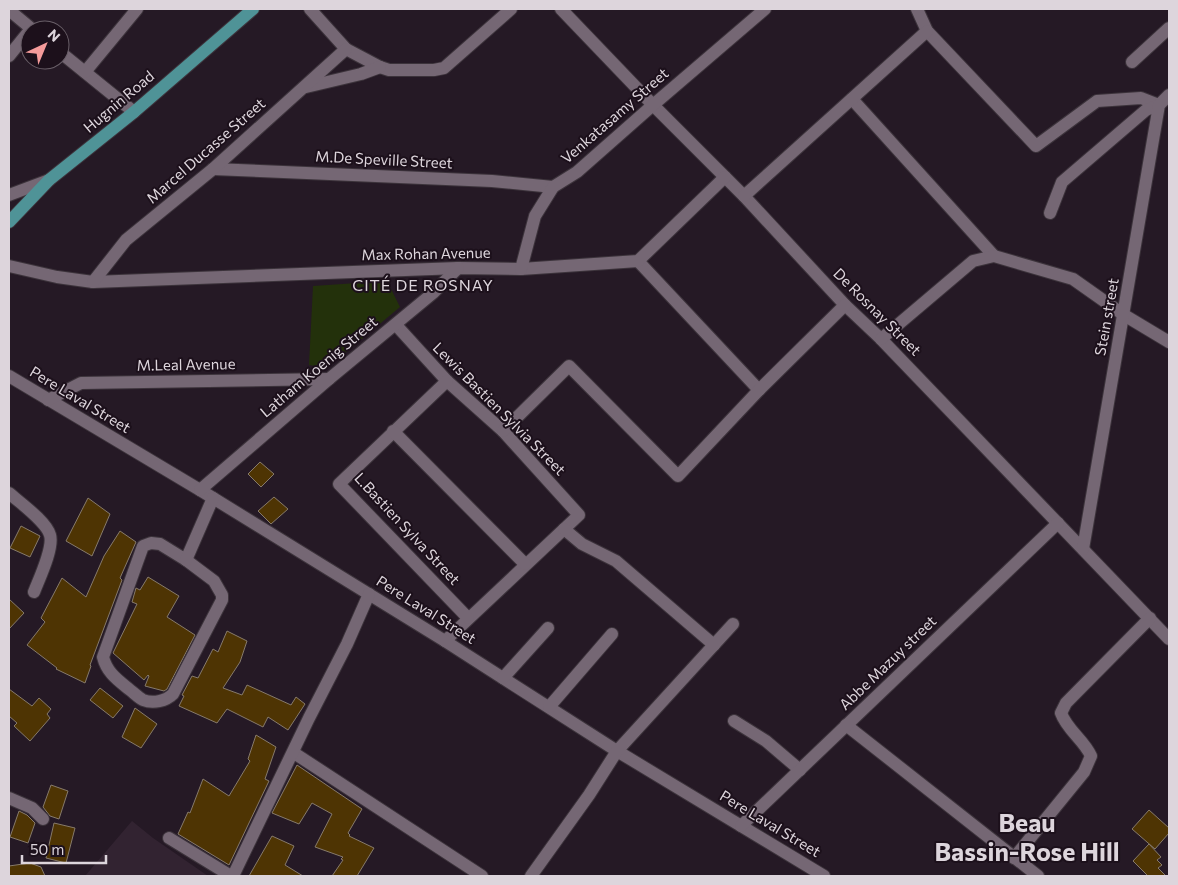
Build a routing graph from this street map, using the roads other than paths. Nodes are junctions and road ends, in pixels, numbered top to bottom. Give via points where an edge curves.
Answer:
1 (137, 9) edge
2 (253, 9) edge
3 (310, 9) edge
4 (511, 9) edge
5 (561, 9) edge
6 (765, 9) edge
7 (917, 9) edge
8 (9, 10) edge
9 (20, 20) edge
10 (1169, 28) edge
11 (927, 31) junction
12 (20, 43) edge
13 (346, 49) junction
14 (9, 56) edge
15 (70, 60) edge
16 (1132, 62) dead end
17 (384, 68) junction
18 (85, 72) junction
19 (303, 88) junction
20 (1169, 95) edge
21 (852, 99) junction
22 (653, 104) junction
23 (1159, 105) junction
24 (134, 112) junction
25 (213, 169) junction
26 (725, 177) junction
27 (49, 180) junction
28 (552, 187) junction
29 (9, 194) edge
30 (744, 196) junction
31 (1050, 214) dead end
32 (9, 222) edge
33 (9, 254) edge
34 (994, 256) junction
35 (638, 261) junction
36 (13, 267) edge
37 (458, 268) junction
38 (521, 269) junction
39 (93, 282) junction
40 (845, 305) junction
41 (1124, 315) junction
42 (396, 325) junction
43 (881, 339) junction
44 (1169, 342) edge
45 (9, 376) edge
46 (329, 379) junction
47 (447, 381) junction
48 (759, 390) junction
49 (48, 400) junction
50 (393, 431) junction
51 (503, 431) junction
52 (200, 490) junction
53 (9, 493) edge
54 (213, 498) junction
55 (1058, 523) junction
56 (564, 529) junction
57 (1083, 549) junction
58 (186, 560) junction
59 (525, 564) junction
60 (34, 592) dead end
61 (369, 594) junction
62 (468, 618) junction
63 (1150, 618) junction
64 (733, 624) dead end
65 (548, 628) dead end
66 (612, 634) dead end
67 (1169, 639) edge
68 (445, 641) junction
69 (714, 646) junction
70 (503, 678) junction
71 (549, 707) junction
72 (734, 721) dead end
73 (846, 725) junction
74 (617, 751) junction
75 (294, 754) junction
76 (800, 770) junction
77 (9, 798) edge
78 (43, 819) dead end
79 (741, 826) junction
80 (169, 838) dead end
81 (1014, 858) junction
82 (808, 872) edge
83 (232, 876) edge
84 (482, 876) edge
85 (530, 876) edge
86 (824, 876) edge
87 (1038, 876) edge

1 - 18 street
2 - 24 main road, Hugnin Road
3 - 13 street
4 - 17 street via 444,68
5 - 22 street, De Rosnay Street
6 - 22 street, Venkatasamy Street
7 - 11 street
8 - 9 street
10 - 16 street
11 - 21 street
11 - 23 street via 1036,146 1097,100 1141,98
12 - 14 street
13 - 17 street
13 - 19 street, Marcel Ducasse Street
15 - 18 street
17 - 19 street
18 - 24 street
19 - 25 street, Marcel Ducasse Street
20 - 23 street
21 - 30 street
21 - 34 street
22 - 26 street, De Rosnay Street
22 - 28 street, Venkatasamy Street via 576,172
23 - 31 street via 1146,110 1062,182
23 - 41 street, Stein street
24 - 27 main road, Hugnin Road
25 - 28 street, M.De Speville Street
25 - 39 street, Marcel Ducasse Street via 126,240
26 - 30 street, De Rosnay Street
26 - 35 street
27 - 29 street
27 - 32 main road, Hugnin Road
28 - 38 street, Venkatasamy Street via 535,216
30 - 40 street, De Rosnay Street
33 - 36 street
34 - 41 street via 1073,279
34 - 43 street via 973,261
35 - 38 street, Max Rohan Avenue
35 - 48 street
36 - 39 street, Max Rohan Avenue
37 - 38 street, Max Rohan Avenue
37 - 39 street, Max Rohan Avenue
37 - 42 street, Latham Koenig Street
40 - 43 street, De Rosnay Street
40 - 48 street
41 - 44 street
41 - 57 street, Stein street
42 - 46 street, Latham Koenig Street
42 - 47 street, Lewis Bastien Sylvia Street
43 - 55 street, De Rosnay Street
45 - 49 street, Pere Laval Street
46 - 49 street, M.Leal Avenue via 81,383
46 - 52 street, Latham Koenig Street
47 - 50 street, L.Bastien Sylva Street
47 - 51 street, Lewis Bastien Sylvia Street
48 - 51 street via 678,476 569,366
49 - 52 street, Pere Laval Street
50 - 59 street
50 - 62 street, L.Bastien Sylva Street via 339,484
51 - 56 street, Lewis Bastien Sylvia Street via 579,515
52 - 54 street, Pere Laval Street
53 - 60 street via 45,525 50,535 51,545
54 - 58 street
54 - 61 street, Pere Laval Street
55 - 57 street, De Rosnay Street
55 - 73 street, Abbe Mazuy street
56 - 59 street
56 - 69 street via 582,544 616,561
57 - 63 street, De Rosnay Street
58 - 58 street via 160,544 143,546 103,657 112,676 143,700 160,701 173,694 222,600 214,581
59 - 62 street
61 - 68 street, Pere Laval Street
61 - 75 street
62 - 68 street
63 - 67 street, De Rosnay Street
63 - 81 street via 1066,703 1061,713 1064,720 1091,756 1084,772
64 - 69 street
65 - 70 street
66 - 71 street
68 - 70 street, Pere Laval Street
69 - 74 street
70 - 71 street, Pere Laval Street
71 - 74 street, Pere Laval Street
72 - 76 street
73 - 76 street, Abbe Mazuy street
73 - 81 street
74 - 79 street, Pere Laval Street
74 - 85 street via 590,795
75 - 83 street
75 - 84 street
76 - 79 street, Abbe Mazuy street
77 - 78 street via 32,808
79 - 82 street, Pere Laval Street
80 - 83 street
81 - 87 street
82 - 86 street, Pere Laval Street

